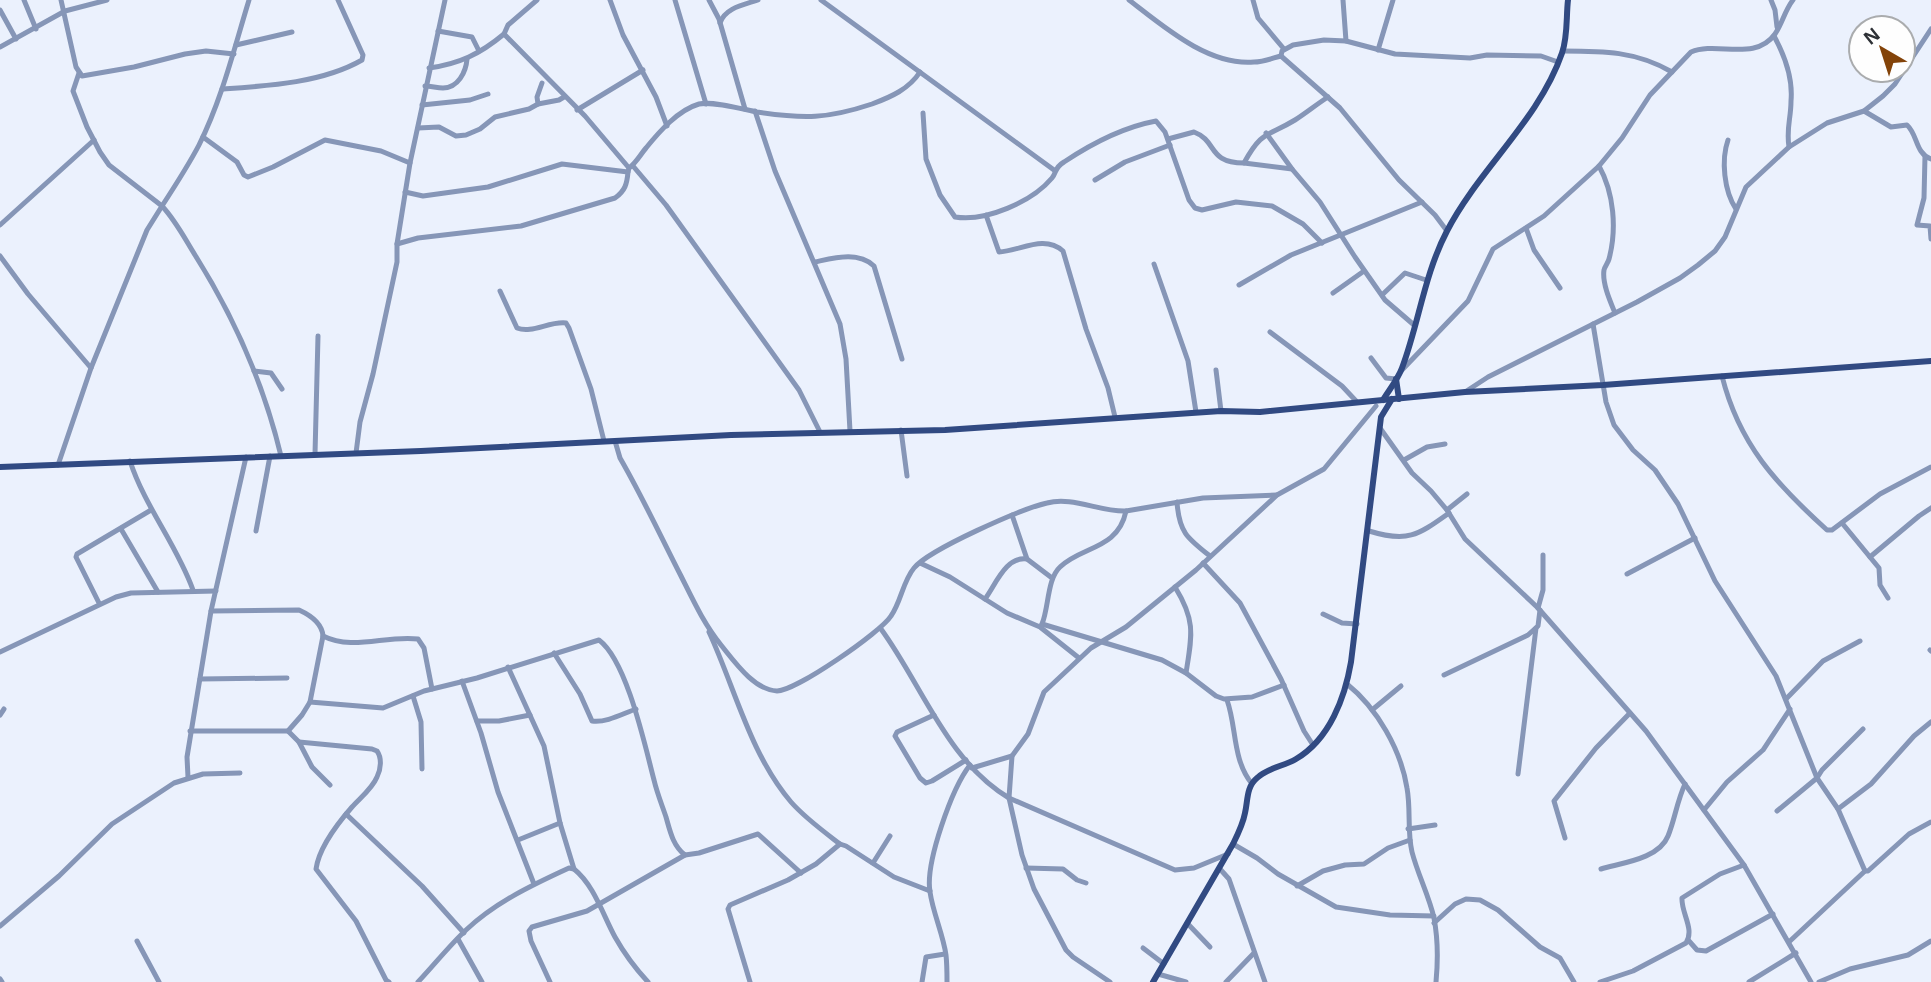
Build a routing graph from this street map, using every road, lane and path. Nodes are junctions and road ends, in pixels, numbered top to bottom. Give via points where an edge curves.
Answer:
1 (24, 0) edge
2 (61, 0) edge
3 (107, 0) edge
4 (249, 0) edge
5 (338, 0) edge
6 (445, 0) edge
7 (537, 0) edge
8 (610, 0) edge
9 (675, 0) edge
10 (709, 0) edge
11 (758, 0) edge
12 (821, 0) edge
13 (1129, 0) edge
14 (1253, 0) edge
15 (1343, 0) edge
16 (1393, 0) edge
17 (1568, 0) edge
18 (1771, 0) edge
19 (1793, 0) edge
20 (0, 10) edge
21 (65, 11) junction
22 (720, 23) junction
23 (36, 29) junction
24 (1931, 29) edge
25 (438, 31) junction
26 (292, 32) dead end
27 (1775, 33) junction
28 (504, 34) junction
29 (16, 39) junction
30 (1346, 41) junction
31 (236, 45) junction
32 (0, 47) edge
33 (1284, 49) junction
34 (1378, 50) junction
35 (479, 51) junction
36 (1563, 51) junction
37 (234, 54) junction
38 (1281, 57) junction
39 (467, 59) junction
40 (1558, 62) junction
41 (429, 68) junction
42 (643, 70) junction
43 (920, 72) junction
44 (1672, 72) junction
45 (79, 73) junction
46 (542, 83) dead end
47 (425, 86) junction
48 (222, 89) junction
49 (488, 94) dead end
50 (564, 97) junction
51 (1328, 97) junction
52 (538, 104) junction
53 (706, 104) junction
54 (422, 105) junction
55 (745, 109) junction
56 (577, 110) junction
57 (755, 111) junction
58 (1864, 111) junction
59 (923, 113) dead end
60 (667, 126) junction
61 (418, 128) junction
62 (1266, 133) junction
63 (202, 137) junction
64 (94, 140) junction
65 (1728, 140) dead end
66 (1169, 142) junction
67 (1788, 147) junction
68 (1928, 158) edge
69 (410, 163) junction
70 (1244, 163) junction
71 (1599, 166) junction
72 (630, 169) junction
73 (1292, 169) junction
74 (1054, 170) junction
75 (1095, 180) dead end
76 (405, 192) junction
77 (1422, 202) junction
78 (162, 206) junction
79 (1736, 209) junction
80 (986, 215) junction
81 (0, 225) edge
82 (1526, 228) junction
83 (1447, 231) junction
84 (1341, 234) junction
85 (1931, 239) edge
86 (1322, 243) junction
87 (397, 244) junction
88 (0, 256) edge
89 (815, 262) junction
90 (1154, 264) dead end
91 (1364, 271) junction
92 (1426, 280) junction
93 (1239, 285) dead end
94 (1560, 288) dead end
95 (500, 291) dead end
96 (1333, 293) dead end
97 (1382, 295) junction
98 (1615, 313) junction
99 (1593, 324) junction
100 (1414, 325) junction
101 (1270, 332) dead end
102 (318, 336) dead end
103 (1371, 358) dead end
104 (902, 359) dead end
105 (1931, 361) edge
106 (91, 368) junction
107 (1216, 370) dead end
108 (1402, 370) junction
109 (254, 371) junction
110 (1722, 376) junction
111 (1396, 379) junction
112 (1603, 385) junction
113 (282, 390) dead end
114 (1465, 392) junction
115 (1395, 399) junction
116 (1383, 400) junction
117 (1357, 402) junction
118 (1375, 403) junction
119 (1221, 411) junction
120 (1196, 412) junction
121 (1115, 417) junction
122 (1381, 417) junction
123 (1380, 428) junction
124 (901, 430) junction
125 (850, 431) junction
126 (820, 432) junction
127 (604, 441) junction
128 (615, 441) junction
129 (1445, 444) dead end
130 (356, 453) junction
131 (315, 454) junction
132 (270, 456) junction
133 (281, 456) junction
134 (246, 457) junction
135 (1404, 460) junction
136 (130, 461) junction
137 (58, 465) junction
138 (0, 467) edge
139 (1931, 467) edge
140 (907, 476) dead end
141 (1467, 494) dead end
142 (1277, 495) junction
143 (1177, 502) junction
144 (1931, 508) edge
145 (151, 510) junction
146 (1126, 511) junction
147 (1448, 511) junction
148 (1012, 516) junction
149 (1842, 523) junction
150 (121, 529) junction
151 (256, 531) dead end
152 (1369, 531) junction
153 (1695, 538) junction
154 (1543, 555) dead end
155 (1210, 556) junction
156 (1870, 558) junction
157 (1027, 559) junction
158 (1203, 563) junction
159 (919, 564) junction
160 (1627, 574) dead end
161 (1052, 579) junction
162 (1175, 587) junction
163 (193, 590) junction
164 (216, 591) junction
165 (158, 592) junction
166 (1888, 598) dead end
167 (985, 599) junction
168 (99, 603) junction
169 (1539, 609) junction
170 (211, 611) junction
171 (1323, 614) dead end
172 (703, 620) junction
173 (1357, 624) junction
174 (1041, 626) junction
175 (1536, 628) junction
176 (881, 629) junction
177 (323, 636) junction
178 (1860, 641) dead end
179 (1098, 643) junction
180 (0, 652) edge
181 (554, 653) junction
182 (1079, 659) junction
183 (509, 667) junction
184 (1186, 673) junction
185 (1444, 675) dead end
186 (200, 678) junction
187 (287, 678) dead end
188 (462, 681) junction
189 (1348, 684) junction
190 (1284, 685) junction
191 (1401, 686) dead end
192 (432, 689) junction
193 (412, 696) junction
194 (1786, 699) junction
195 (1227, 700) junction
196 (310, 702) junction
197 (4, 709) dead end
198 (636, 709) junction
199 (1790, 709) junction
200 (1372, 710) junction
201 (1630, 713) junction
202 (0, 715) edge
203 (530, 715) junction
204 (934, 715) junction
205 (477, 721) junction
206 (1931, 722) edge
207 (1863, 729) dead end
208 (288, 731) junction
209 (190, 732) junction
210 (299, 742) junction
211 (1313, 745) junction
212 (1012, 756) junction
213 (969, 764) junction
214 (422, 769) dead end
215 (240, 773) dead end
216 (1518, 774) dead end
217 (188, 777) junction
218 (1817, 778) junction
219 (1252, 784) junction
220 (1685, 784) junction
221 (330, 785) dead end
222 (1009, 798) junction
223 (1704, 810) junction
224 (1838, 810) junction
225 (1777, 811) dead end
226 (346, 814) junction
227 (1931, 822) edge
228 (560, 823) junction
229 (1435, 825) dead end
230 (1408, 829) junction
231 (890, 836) dead end
232 (1565, 838) dead end
233 (518, 840) junction
234 (1410, 840) junction
235 (840, 844) junction
236 (1233, 844) junction
237 (1228, 854) junction
238 (685, 855) junction
239 (873, 863) junction
240 (1744, 865) junction
241 (1026, 868) junction
242 (575, 869) junction
243 (1220, 869) junction
244 (1601, 869) dead end
245 (1865, 871) junction
246 (801, 873) junction
247 (1086, 883) dead end
248 (534, 884) junction
249 (1297, 886) junction
250 (929, 891) junction
251 (599, 905) junction
252 (1773, 914) junction
253 (1434, 919) junction
254 (1187, 923) junction
255 (0, 926) edge
256 (464, 933) junction
257 (458, 939) junction
258 (137, 941) dead end
259 (1689, 941) junction
260 (1790, 941) junction
261 (1931, 941) edge
262 (1210, 947) dead end
263 (1143, 948) dead end
264 (1254, 953) junction
265 (1796, 953) junction
266 (946, 954) junction
267 (1163, 965) junction
268 (1157, 974) junction
269 (1172, 977) junction
270 (386, 981) edge
271 (644, 981) edge
272 (159, 982) edge
273 (418, 982) edge
274 (482, 982) edge
275 (550, 982) edge
276 (750, 982) edge
277 (922, 982) edge
278 (947, 982) edge
279 (1110, 982) edge
280 (1153, 982) edge
281 (1186, 982) edge
282 (1226, 982) edge
283 (1265, 982) edge
284 (1436, 982) edge
285 (1574, 982) edge
286 (1600, 982) edge
287 (1749, 982) edge
288 (1811, 982) edge
289 (1819, 982) edge

1 - 23 street
2 - 21 street
3 - 21 street
4 - 31 street
5 - 48 street via 362,60 326,74
6 - 25 street
7 - 28 street via 508,24
8 - 42 street
9 - 53 street
10 - 22 street
11 - 22 street via 727,12
12 - 43 street
13 - 38 street via 1200,50 1253,63
14 - 33 street via 1258,18
15 - 30 street
16 - 34 street
17 - 36 main road
18 - 27 street
19 - 27 street
20 - 29 street
21 - 23 street
21 - 45 street
22 - 55 street
23 - 29 street
24 - 58 street via 1895,84
25 - 35 street via 472,37
25 - 41 street
26 - 31 street
27 - 44 street via 1754,48 1691,52
27 - 67 street via 1791,87
28 - 35 street
28 - 50 street
29 - 32 street
30 - 33 street via 1324,40
30 - 34 street
31 - 37 street
33 - 38 street
34 - 40 street via 1470,58 1541,56
35 - 39 street
36 - 40 main road
36 - 44 street via 1615,51 1648,59
37 - 45 street via 196,52 89,76
37 - 48 street
38 - 51 street
39 - 41 street
39 - 47 street via 465,72 452,85
40 - 83 main road via 1531,111
41 - 47 street
42 - 56 street
42 - 60 street
43 - 57 street via 903,90 847,113 808,118
43 - 74 street
44 - 71 street via 1650,94
45 - 64 street via 73,90
46 - 52 street
47 - 54 street
48 - 63 street
49 - 54 street
50 - 52 street
50 - 56 street
51 - 62 street
51 - 77 street
52 - 61 street via 495,117 466,135 456,136 439,127
53 - 55 street
53 - 60 street via 687,109
54 - 61 street
55 - 57 street
56 - 72 street
57 - 89 street via 775,171
58 - 67 street via 1827,123
58 - 68 street via 1891,127 1907,125
59 - 80 street via 926,159 940,195 954,217
60 - 72 street
61 - 69 street
62 - 70 street
62 - 73 street
63 - 69 street via 232,158 248,177 325,140 381,151
63 - 78 street
64 - 78 street via 109,165
64 - 81 street
65 - 79 street via 1727,187
66 - 70 street via 1194,132 1205,138 1216,156
66 - 74 street via 1159,122 1153,121 1109,136
66 - 75 street
66 - 86 street via 1195,208 1236,202 1272,206 1303,224
67 - 79 street via 1746,187
68 - 85 street via 1917,225 1930,226
69 - 76 street
70 - 73 street
71 - 82 street
71 - 98 street via 1611,199 1613,232 1604,270
72 - 76 street via 562,163 488,187 423,196
72 - 87 street via 627,185 615,198 521,226
72 - 126 street via 666,205 799,390
73 - 84 street
74 - 80 street via 1052,178 1026,198
76 - 87 street
77 - 83 street
77 - 84 street
78 - 106 street via 147,230
78 - 109 street via 219,295
79 - 98 street via 1715,251 1680,278
80 - 121 street via 999,252 1045,244 1063,251
82 - 94 street via 1534,250
82 - 108 street via 1493,249 1468,301
83 - 92 main road
84 - 86 street
84 - 91 street
86 - 93 street
87 - 130 street
88 - 106 street
89 - 104 street via 842,256 874,266
89 - 125 street via 840,324
90 - 120 street via 1188,361
91 - 96 street
91 - 97 street
92 - 97 street via 1405,273
92 - 100 main road
95 - 127 street via 517,328 566,323
97 - 100 street
98 - 99 street
99 - 112 street
99 - 114 street
100 - 108 main road
101 - 117 street
102 - 131 street
103 - 111 street via 1385,378
105 - 110 main road
106 - 137 street
107 - 119 street
108 - 111 main road
109 - 113 street via 271,373
109 - 133 street
110 - 112 main road
110 - 149 street via 1738,424 1763,465 1789,496 1828,530
111 - 115 main road
111 - 116 main road
112 - 114 main road
112 - 153 street via 1609,415 1619,433 1665,484
114 - 115 main road
115 - 116 main road
115 - 122 main road
116 - 118 main road
117 - 118 main road
117 - 119 main road via 1260,412
118 - 122 main road
118 - 142 street via 1324,469
119 - 120 main road
120 - 121 main road
121 - 124 main road
122 - 123 main road
123 - 135 street
123 - 152 main road
124 - 125 main road
124 - 140 street
125 - 126 main road
126 - 128 main road
127 - 128 main road
127 - 130 main road
128 - 172 street
129 - 135 street via 1427,447
130 - 131 main road
131 - 133 main road
132 - 133 main road
132 - 134 main road
132 - 151 street
134 - 136 main road
134 - 164 street
135 - 147 street
136 - 137 main road
136 - 145 street
137 - 138 main road
139 - 149 street via 1880,494
141 - 147 street
142 - 143 street
142 - 155 street
143 - 146 street
143 - 155 street via 1180,527
144 - 156 street
145 - 150 street
145 - 163 street
146 - 148 street via 1050,502
146 - 161 street via 1124,522 1107,540 1066,562
147 - 152 street via 1414,536
147 - 169 street via 1465,539
148 - 157 street
148 - 159 street
149 - 156 street
150 - 165 street
150 - 168 street via 76,557
152 - 173 main road
153 - 160 street
153 - 194 street via 1715,581
154 - 169 street
155 - 158 street
156 - 166 street via 1879,568 1880,585
157 - 161 street
157 - 167 street via 1018,559 1007,568
158 - 162 street
158 - 190 street via 1240,603
159 - 167 street
159 - 176 street
161 - 174 street
162 - 179 street via 1126,627
162 - 184 street via 1192,629
163 - 164 street
163 - 165 street
164 - 170 street
165 - 168 street via 131,593
167 - 174 street
168 - 180 street
169 - 175 street
169 - 201 street
170 - 177 street via 299,610 321,626
170 - 186 street
171 - 173 street
172 - 176 street via 747,675 776,691 806,679
172 - 235 street via 775,779 797,809
173 - 189 main road
174 - 179 street
174 - 182 street
175 - 185 street
175 - 216 street
176 - 204 street
177 - 192 street via 351,643 418,639
177 - 196 street
178 - 194 street via 1823,660
179 - 182 street
179 - 184 street via 1148,655
181 - 183 street
181 - 198 street via 592,721
181 - 198 street via 602,641
182 - 212 street via 1044,692 1028,734
183 - 188 street
183 - 203 street
184 - 195 street
186 - 187 street
186 - 209 street
188 - 192 street
188 - 205 street
189 - 200 street
189 - 211 main road via 1339,707
190 - 195 street
190 - 211 street
191 - 200 street
192 - 193 street
193 - 196 street via 376,709
193 - 214 street via 421,722
194 - 199 street
195 - 219 street via 1239,762
196 - 208 street
197 - 202 street
198 - 238 street via 671,835
199 - 218 street
199 - 223 street via 1763,750
200 - 230 street via 1404,775
201 - 220 street
201 - 232 street via 1554,801
203 - 205 street
203 - 228 street via 544,746
204 - 213 street
204 - 213 street via 895,736 920,778 926,783
205 - 233 street
206 - 224 street via 1871,784
207 - 218 street
208 - 209 street
208 - 210 street
209 - 217 street
210 - 221 street via 312,767
210 - 226 street via 372,750 380,755 376,780
211 - 219 main road
212 - 213 street
212 - 222 street
213 - 222 street
213 - 250 street via 948,807 931,865
215 - 217 street
217 - 255 street via 112,824
218 - 224 street
218 - 225 street
219 - 236 main road
220 - 223 street
220 - 244 street via 1661,847
222 - 237 street via 1175,870 1194,868
222 - 241 street
223 - 240 street
224 - 245 street
226 - 256 street
226 - 270 street via 316,869 366,937
227 - 245 street
228 - 233 street
228 - 242 street
229 - 230 street
230 - 234 street
231 - 239 street
233 - 248 street
234 - 249 street via 1364,864 1323,871
234 - 253 street
235 - 239 street
235 - 246 street
236 - 237 main road
236 - 249 street
237 - 243 main road
238 - 246 street via 758,834
238 - 251 street
239 - 250 street
240 - 252 street
240 - 259 street via 1682,898
241 - 247 street via 1063,869
241 - 279 street via 1066,950
242 - 248 street
242 - 251 street
243 - 254 main road
243 - 264 street via 1229,879
245 - 260 street
246 - 276 street via 728,909
248 - 256 street via 502,902
249 - 253 street via 1347,910
250 - 266 street
251 - 271 street
251 - 275 street via 529,931
252 - 259 street via 1706,951 1697,950
252 - 260 street
253 - 284 street
253 - 285 street via 1466,899 1480,900 1560,958
254 - 262 street
254 - 267 main road
256 - 257 street
257 - 273 street
257 - 274 street
258 - 272 street
259 - 286 street via 1633,971
260 - 265 street
261 - 289 street via 1908,955
263 - 267 street
264 - 282 street
264 - 283 street
265 - 287 street
265 - 288 street
266 - 277 street via 926,957
266 - 278 street
267 - 268 main road
267 - 269 street
268 - 269 street
268 - 280 main road
269 - 281 street

